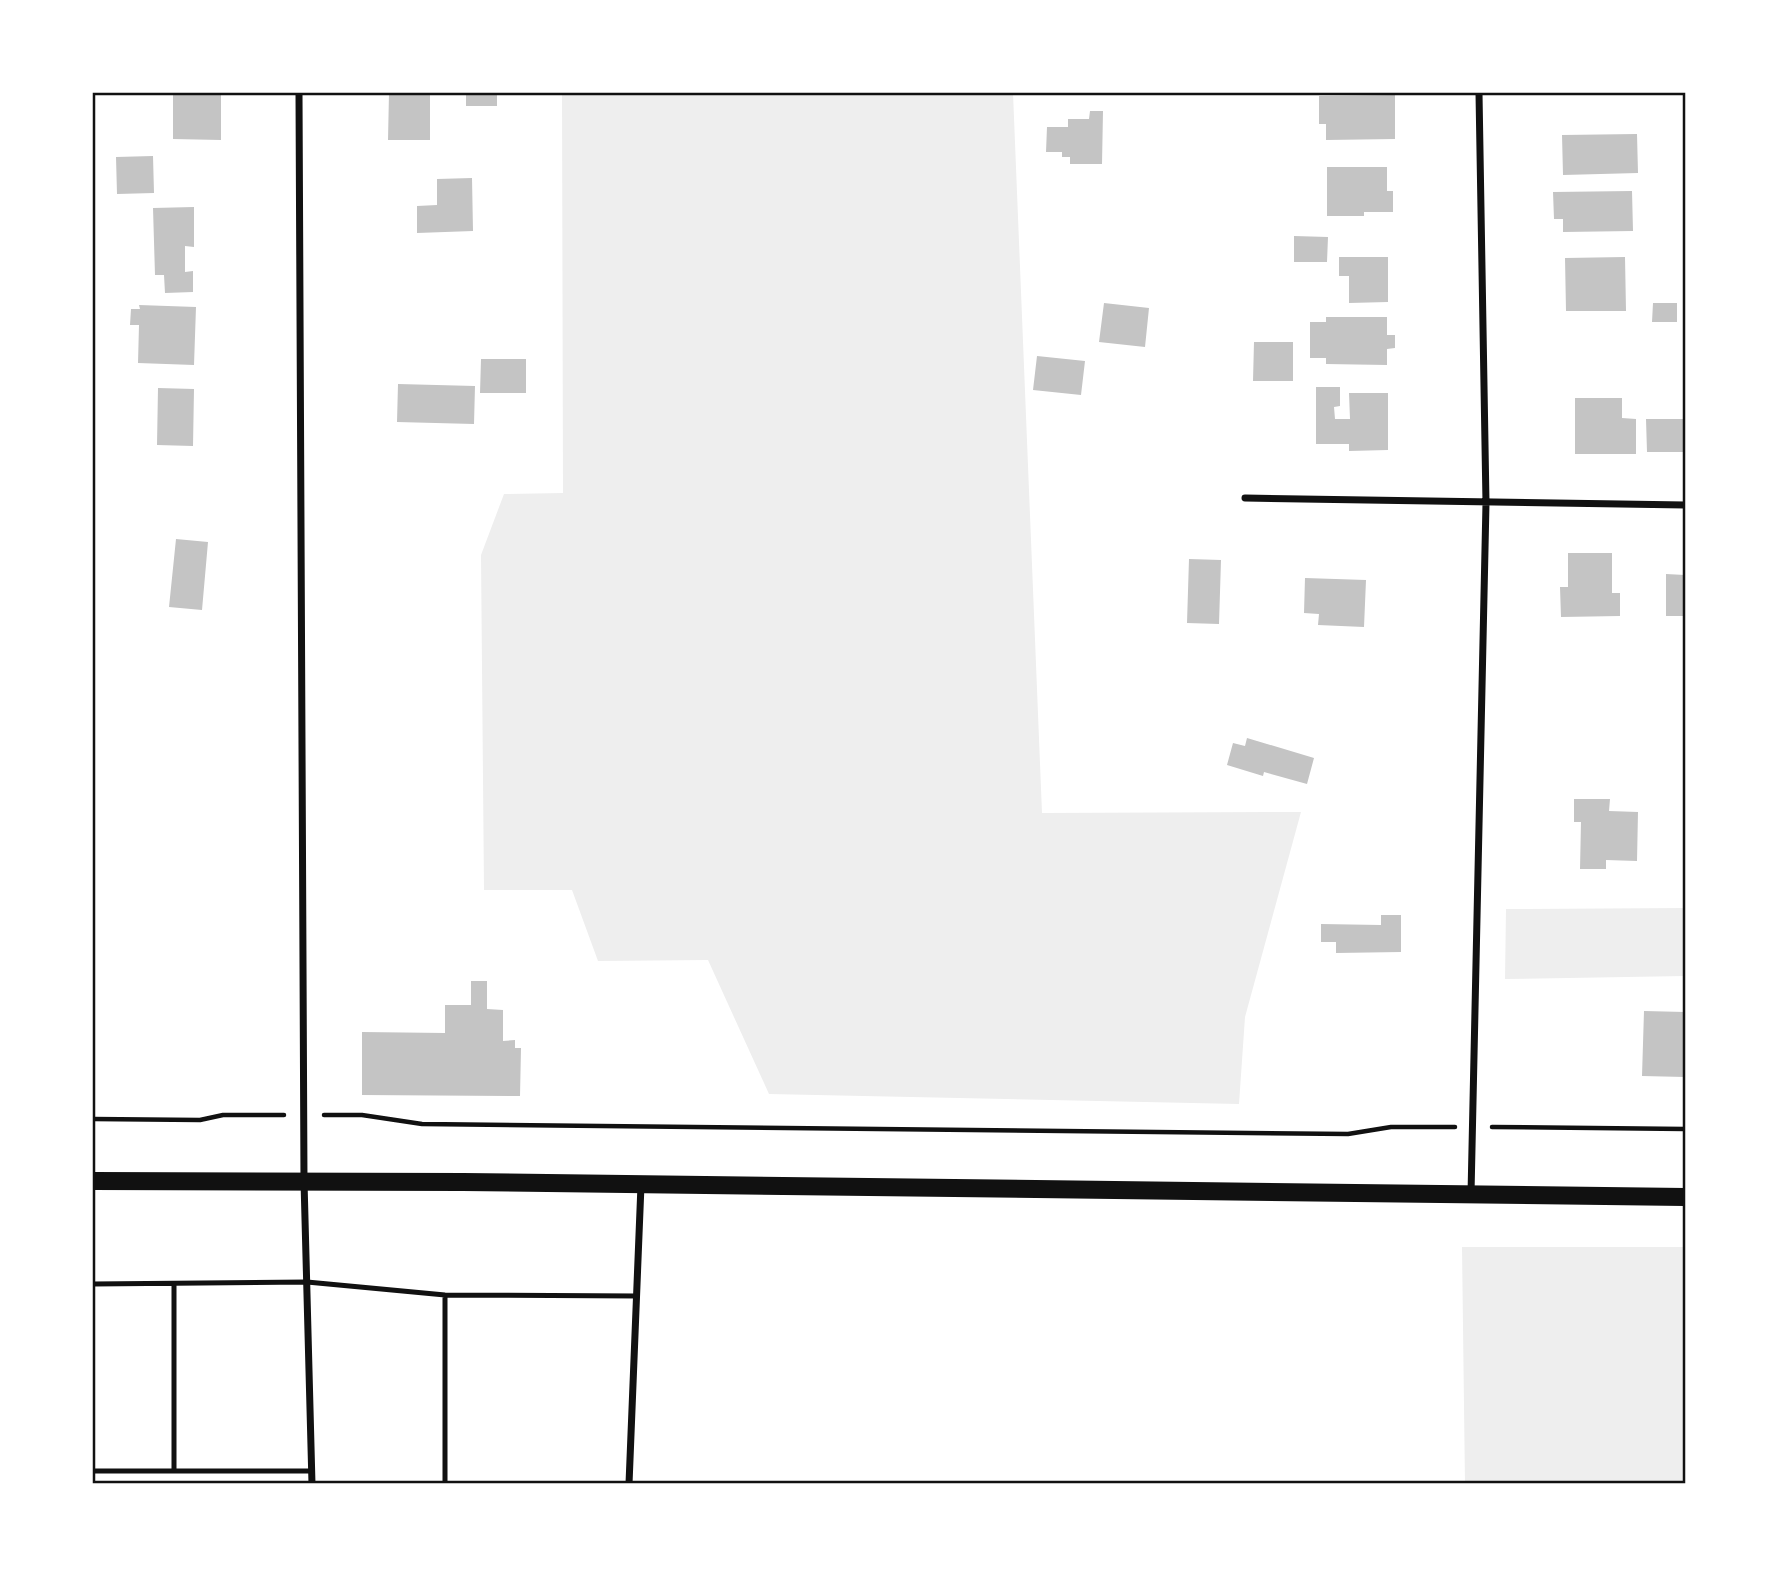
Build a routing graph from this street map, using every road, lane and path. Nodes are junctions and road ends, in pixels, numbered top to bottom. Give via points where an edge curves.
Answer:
1 (299, 93) edge
2 (1479, 93) edge
3 (1245, 498) dead end
4 (1486, 503) junction
5 (1685, 505) edge
6 (304, 1115) junction
7 (93, 1119) edge
8 (1473, 1127) junction
9 (1685, 1129) edge
10 (93, 1181) edge
11 (304, 1181) junction
12 (641, 1184) junction
13 (1471, 1194) junction
14 (1685, 1197) edge
15 (307, 1282) junction
16 (93, 1284) edge
17 (174, 1284) junction
18 (445, 1295) junction
19 (637, 1296) junction
20 (174, 1470) junction
21 (93, 1471) edge
22 (312, 1471) junction
23 (312, 1484) edge
24 (445, 1484) edge
25 (629, 1484) edge

1 - 6 street
2 - 4 street
3 - 4 street
4 - 5 street
4 - 8 street
6 - 7 path
6 - 8 path via 362,1115 422,1124 1348,1134 1391,1127
6 - 11 street
8 - 9 path
8 - 13 street
10 - 11 main road
11 - 12 main road
11 - 15 street
12 - 13 main road
12 - 19 street
13 - 14 main road
15 - 17 lane
15 - 18 lane
15 - 22 street
16 - 17 lane
17 - 20 lane
18 - 19 lane
18 - 24 lane
19 - 25 street
20 - 21 lane
20 - 22 lane
22 - 23 street

